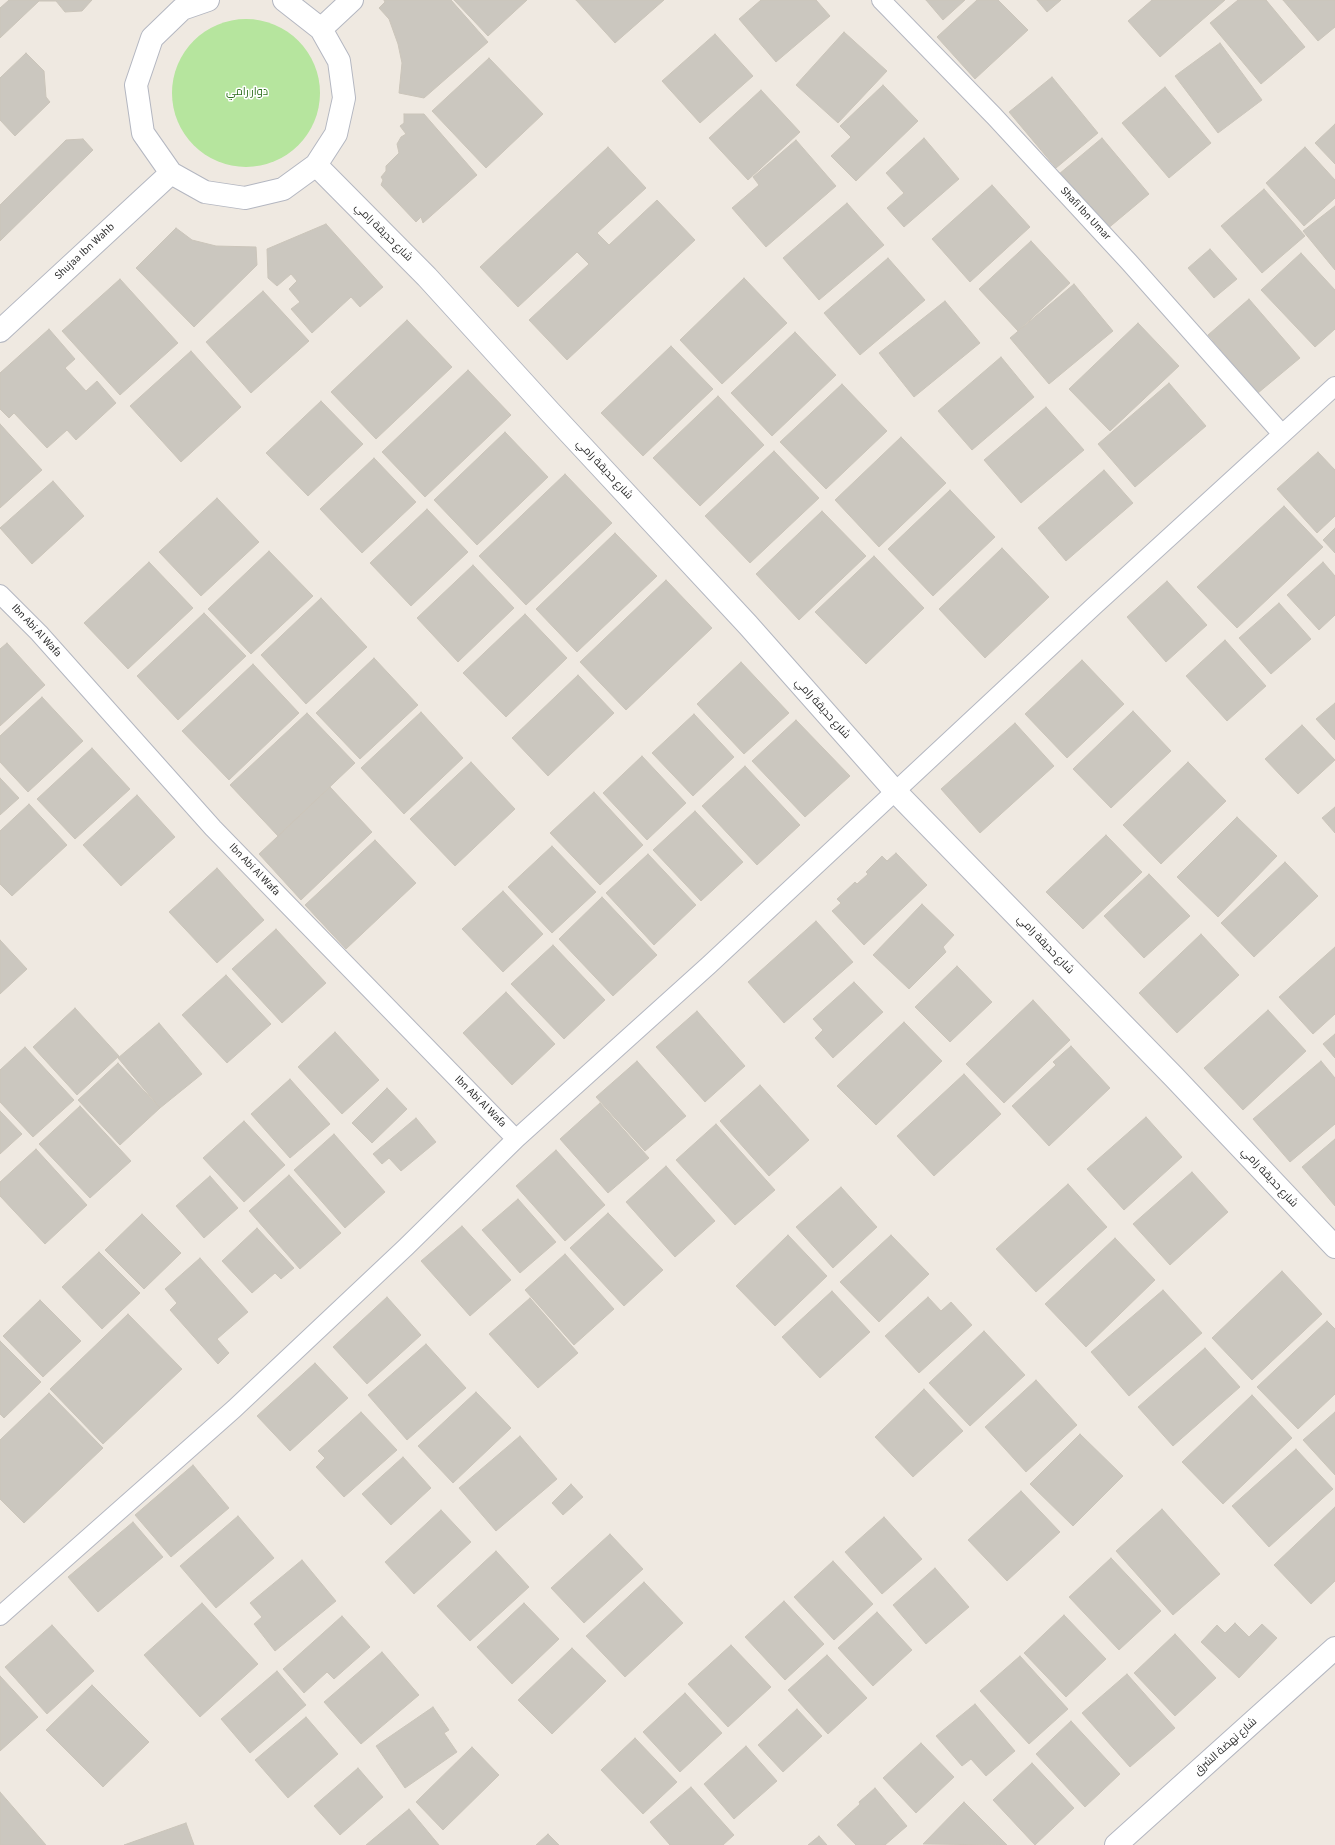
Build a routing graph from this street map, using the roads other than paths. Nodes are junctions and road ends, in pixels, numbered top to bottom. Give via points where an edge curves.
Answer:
1 (208, 0) edge
2 (284, 0) edge
3 (352, 0) edge
4 (881, 0) edge
5 (178, 5) edge
6 (321, 29) junction
7 (316, 165) junction
8 (171, 173) junction
9 (0, 331) edge
10 (1335, 386) edge
11 (1282, 434) junction
12 (0, 594) edge
13 (895, 791) junction
14 (516, 1139) junction
15 (1335, 1247) edge
16 (0, 1616) edge
17 (1335, 1648) edge
18 (1116, 1845) edge

1 - 5 street
2 - 6 street
3 - 6 street
4 - 11 street, Shafi Ibn Umar via 1016,139
5 - 8 street via 152,38 136,84 143,133
6 - 7 street via 339,61 344,98 336,134
7 - 8 street via 284,189 245,198 205,192
7 - 13 street, شارع حديقة رامي via 427,277 748,626
8 - 9 street, Shujaa Ibn Wahb
10 - 11 street
11 - 13 street
12 - 14 street, Ibn Abi Al Wafa via 39,633 213,828
13 - 14 street via 709,965
13 - 15 street, شارع حديقة رامي via 1174,1077
14 - 16 street via 234,1409
17 - 18 street, شارع نهضة الشرق

